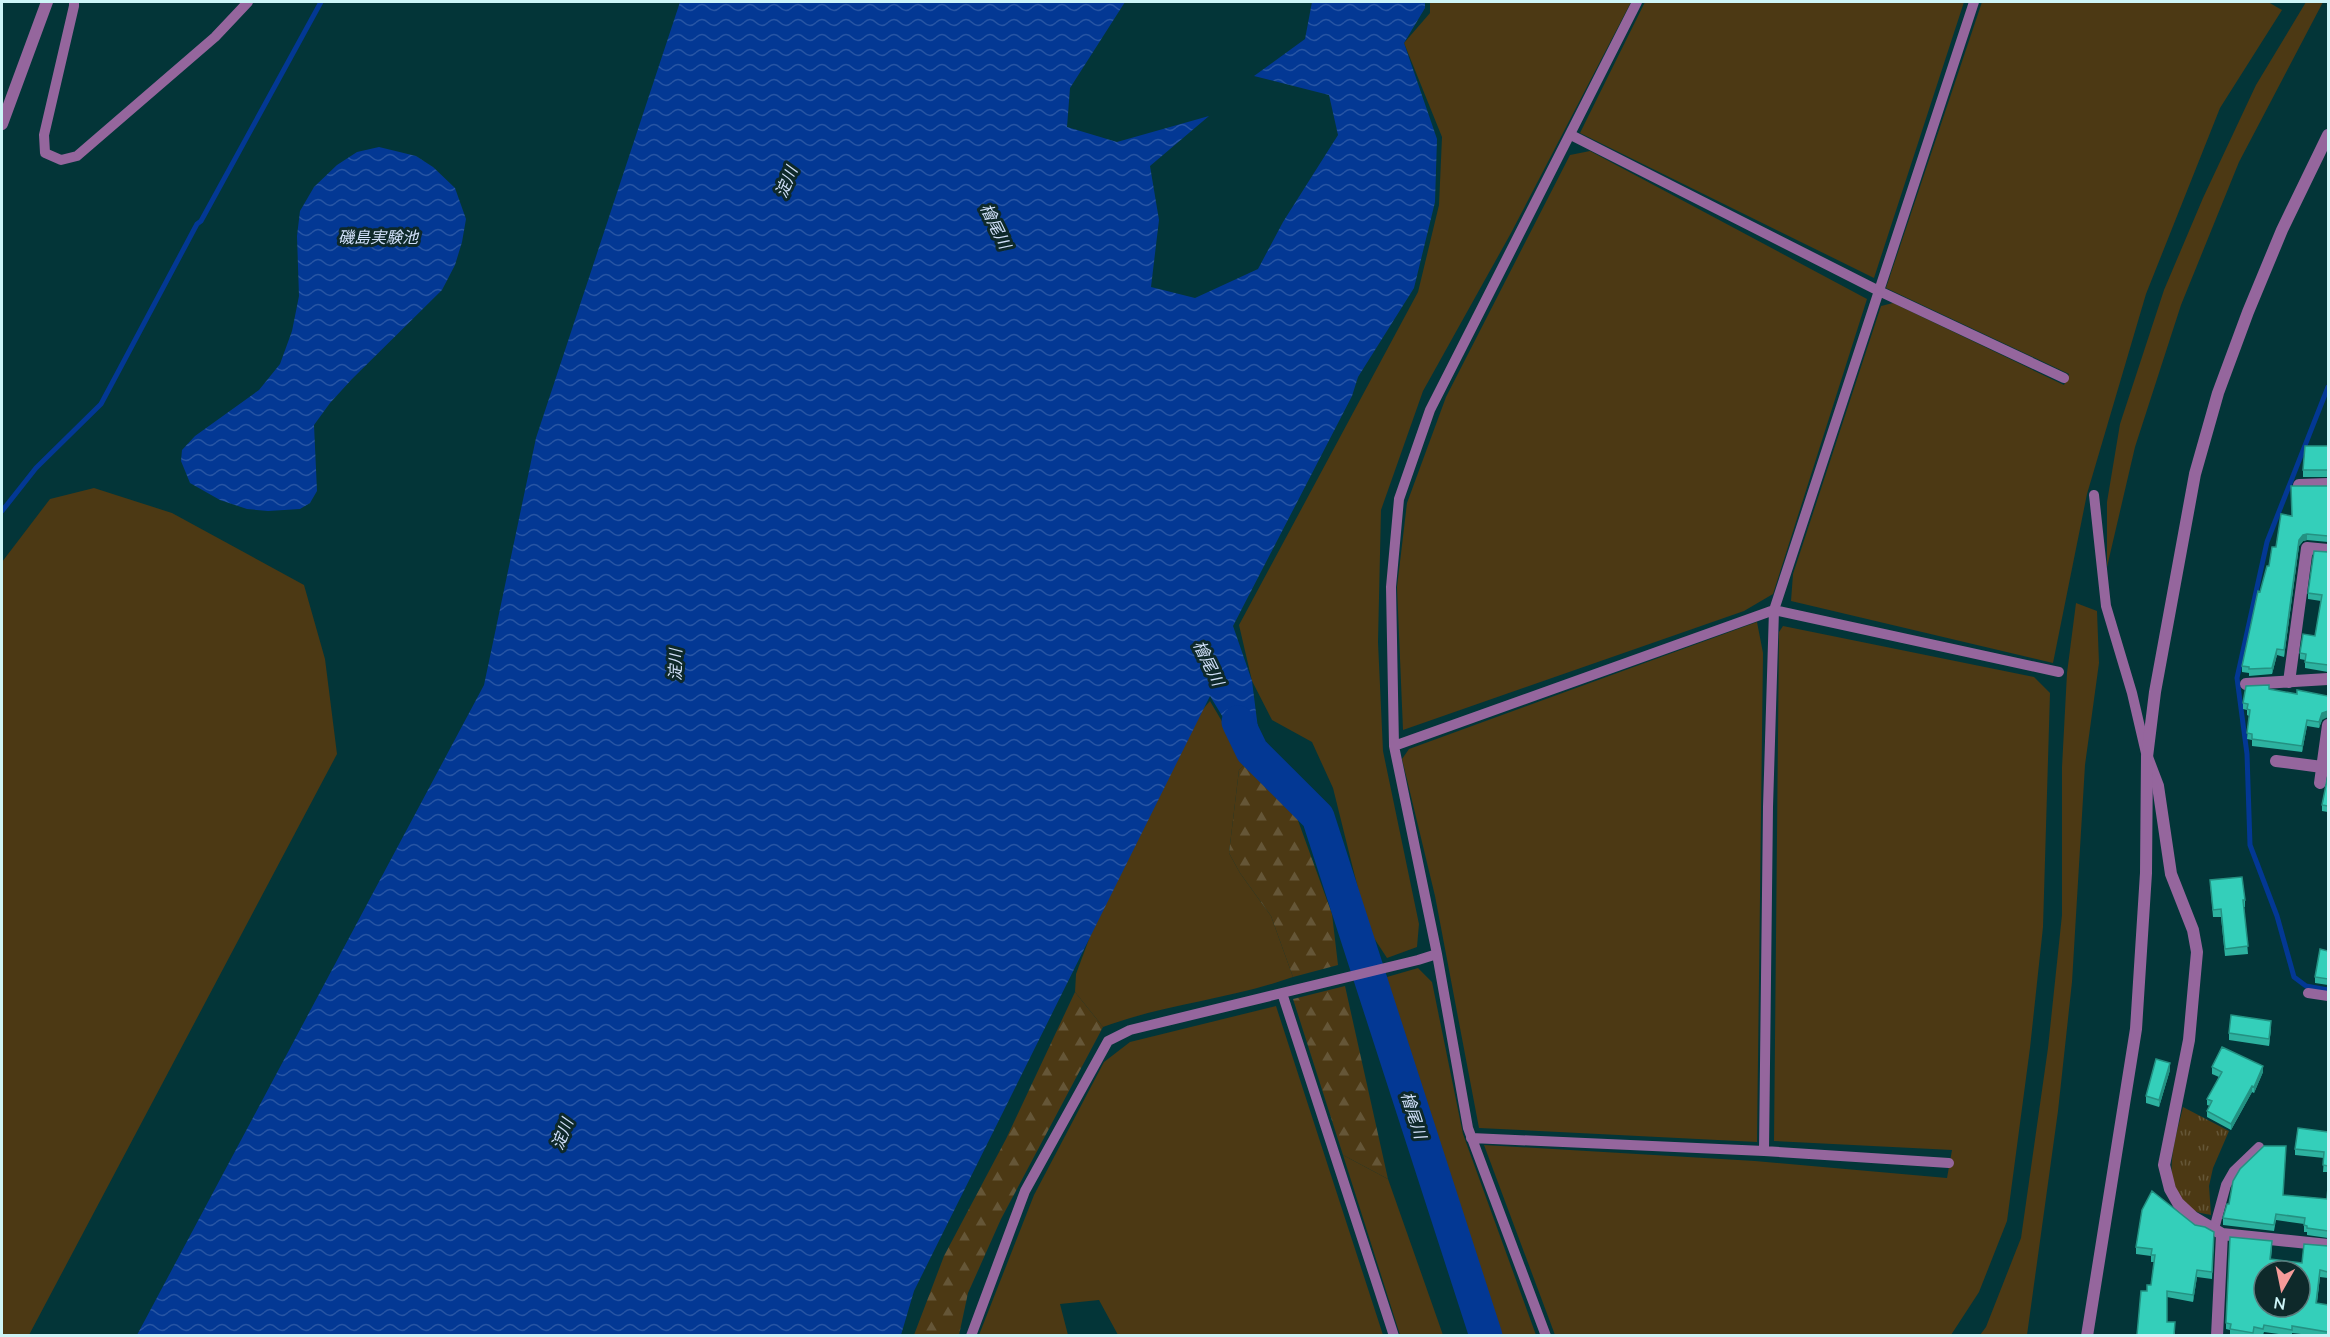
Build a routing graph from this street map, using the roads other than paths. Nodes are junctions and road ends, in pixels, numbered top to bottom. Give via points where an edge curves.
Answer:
1 (47, 2) edge
2 (74, 2) edge
3 (248, 2) edge
4 (1637, 2) edge
5 (1974, 2) edge
6 (2, 124) edge
7 (1571, 135) junction
8 (2328, 135) edge
9 (1879, 291) junction
10 (2064, 378) dead end
11 (2328, 484) edge
12 (2299, 485) edge
13 (2094, 495) dead end
14 (2328, 550) edge
15 (1774, 610) junction
16 (2059, 672) dead end
17 (2328, 679) edge
18 (2289, 682) junction
19 (2246, 684) edge
20 (2328, 725) edge
21 (1394, 746) junction
22 (2147, 757) junction
23 (2276, 761) dead end
24 (2322, 768) junction
25 (2320, 783) dead end
26 (1437, 954) junction
27 (1282, 993) junction
28 (2308, 993) dead end
29 (2328, 996) edge
30 (1471, 1137) junction
31 (2259, 1147) edge
32 (1764, 1151) junction
33 (1949, 1163) dead end
34 (2218, 1231) junction
35 (2328, 1245) edge
36 (970, 1335) edge
37 (1394, 1335) edge
38 (1546, 1335) edge
39 (2087, 1335) edge
40 (2217, 1335) edge

1 - 6 street
2 - 3 lane via 44,135 45,153 61,160 76,156 215,37
4 - 7 lane
5 - 9 lane
7 - 9 lane
7 - 21 lane via 1430,411 1399,499 1391,587
8 - 22 street via 2282,230 2218,393 2195,474
9 - 10 lane
9 - 15 lane
11 - 12 street
13 - 22 lane via 2106,606
14 - 18 street via 2307,548
15 - 16 lane
15 - 21 lane
15 - 32 lane
17 - 18 street
18 - 19 street
20 - 24 street
21 - 26 lane
22 - 34 street via 2158,786 2171,874 2193,930 2197,952 2189,1040 2164,1165 2178,1203
22 - 39 street via 2146,873 2136,1029
23 - 24 street
24 - 25 street
26 - 27 lane
26 - 30 lane
27 - 36 lane via 1130,1030 1108,1041 1025,1191
27 - 37 lane
28 - 29 lane
30 - 32 lane
30 - 38 lane
31 - 34 lane via 2234,1170 2226,1185
32 - 33 lane
34 - 35 street
34 - 40 street

